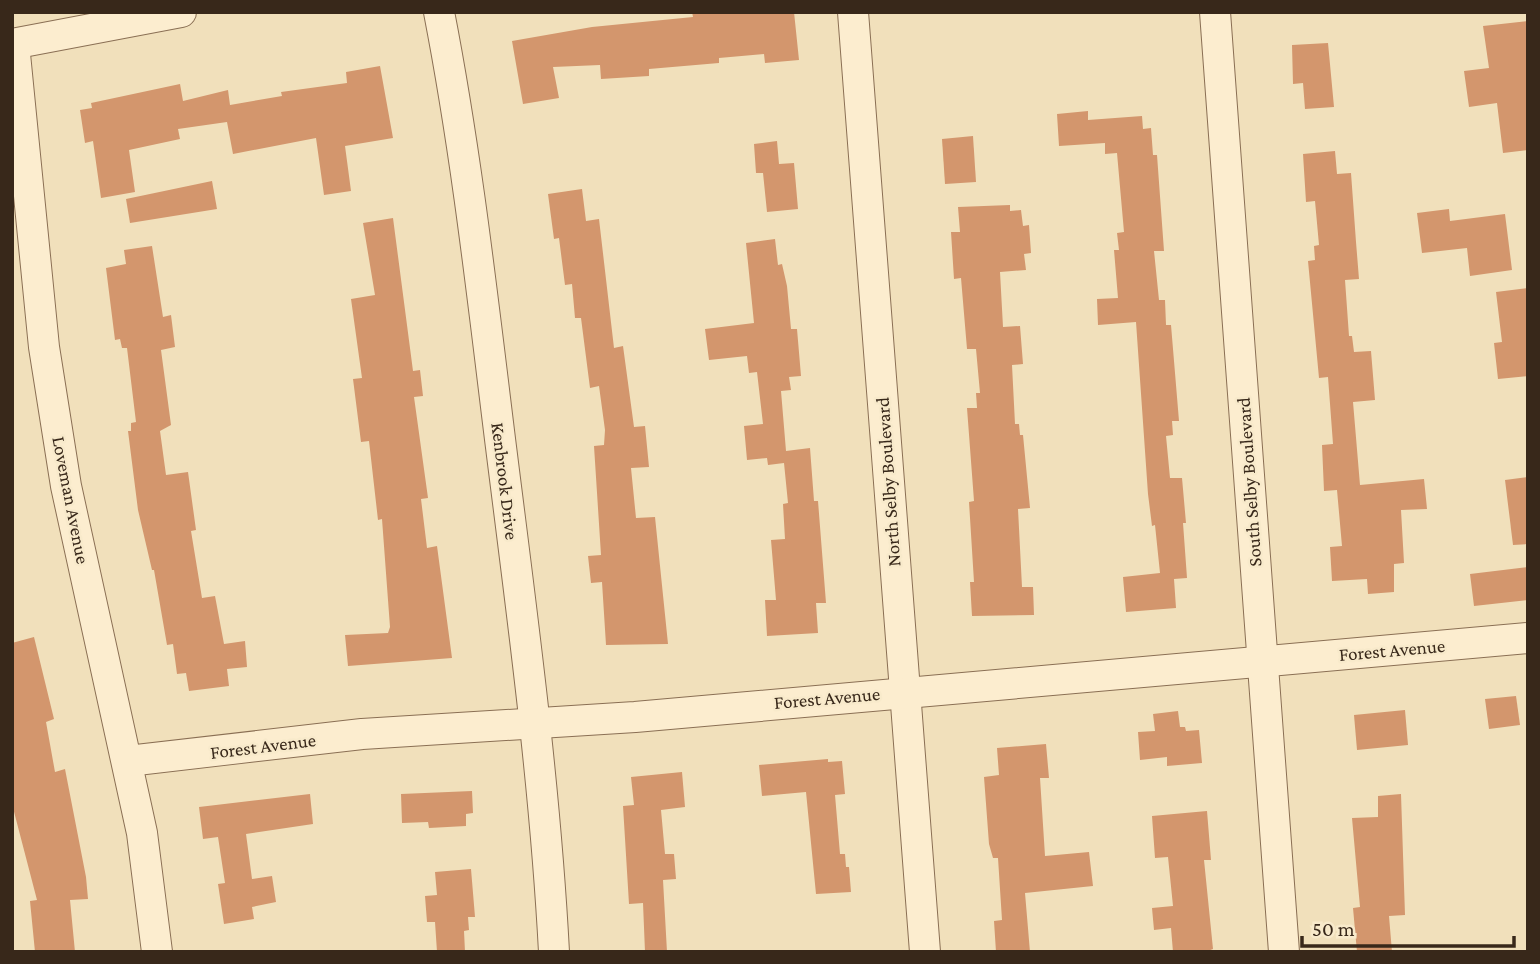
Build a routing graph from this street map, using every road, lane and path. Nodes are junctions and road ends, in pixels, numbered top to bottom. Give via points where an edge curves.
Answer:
1 (181, 12) edge
2 (439, 12) edge
3 (853, 12) edge
4 (1215, 12) edge
5 (13, 44) edge
6 (1528, 638) edge
7 (1262, 660) junction
8 (904, 691) junction
9 (536, 723) junction
10 (128, 761) junction
11 (157, 952) edge
12 (554, 952) edge
13 (925, 952) edge
14 (1284, 952) edge

1 - 5 street
2 - 9 street, Kenbrook Drive via 468,184
3 - 8 street, North Selby Boulevard
4 - 7 street, South Selby Boulevard
5 - 10 street, Loveman Avenue via 46,360 66,486
6 - 7 street, Forest Avenue
7 - 8 street, Forest Avenue
7 - 14 street, South Selby Boulevard
8 - 9 street, Forest Avenue
8 - 13 street, North Selby Boulevard
9 - 10 street, Forest Avenue via 362,734
9 - 12 street, Kenbrook Drive
10 - 11 street, Loveman Avenue

